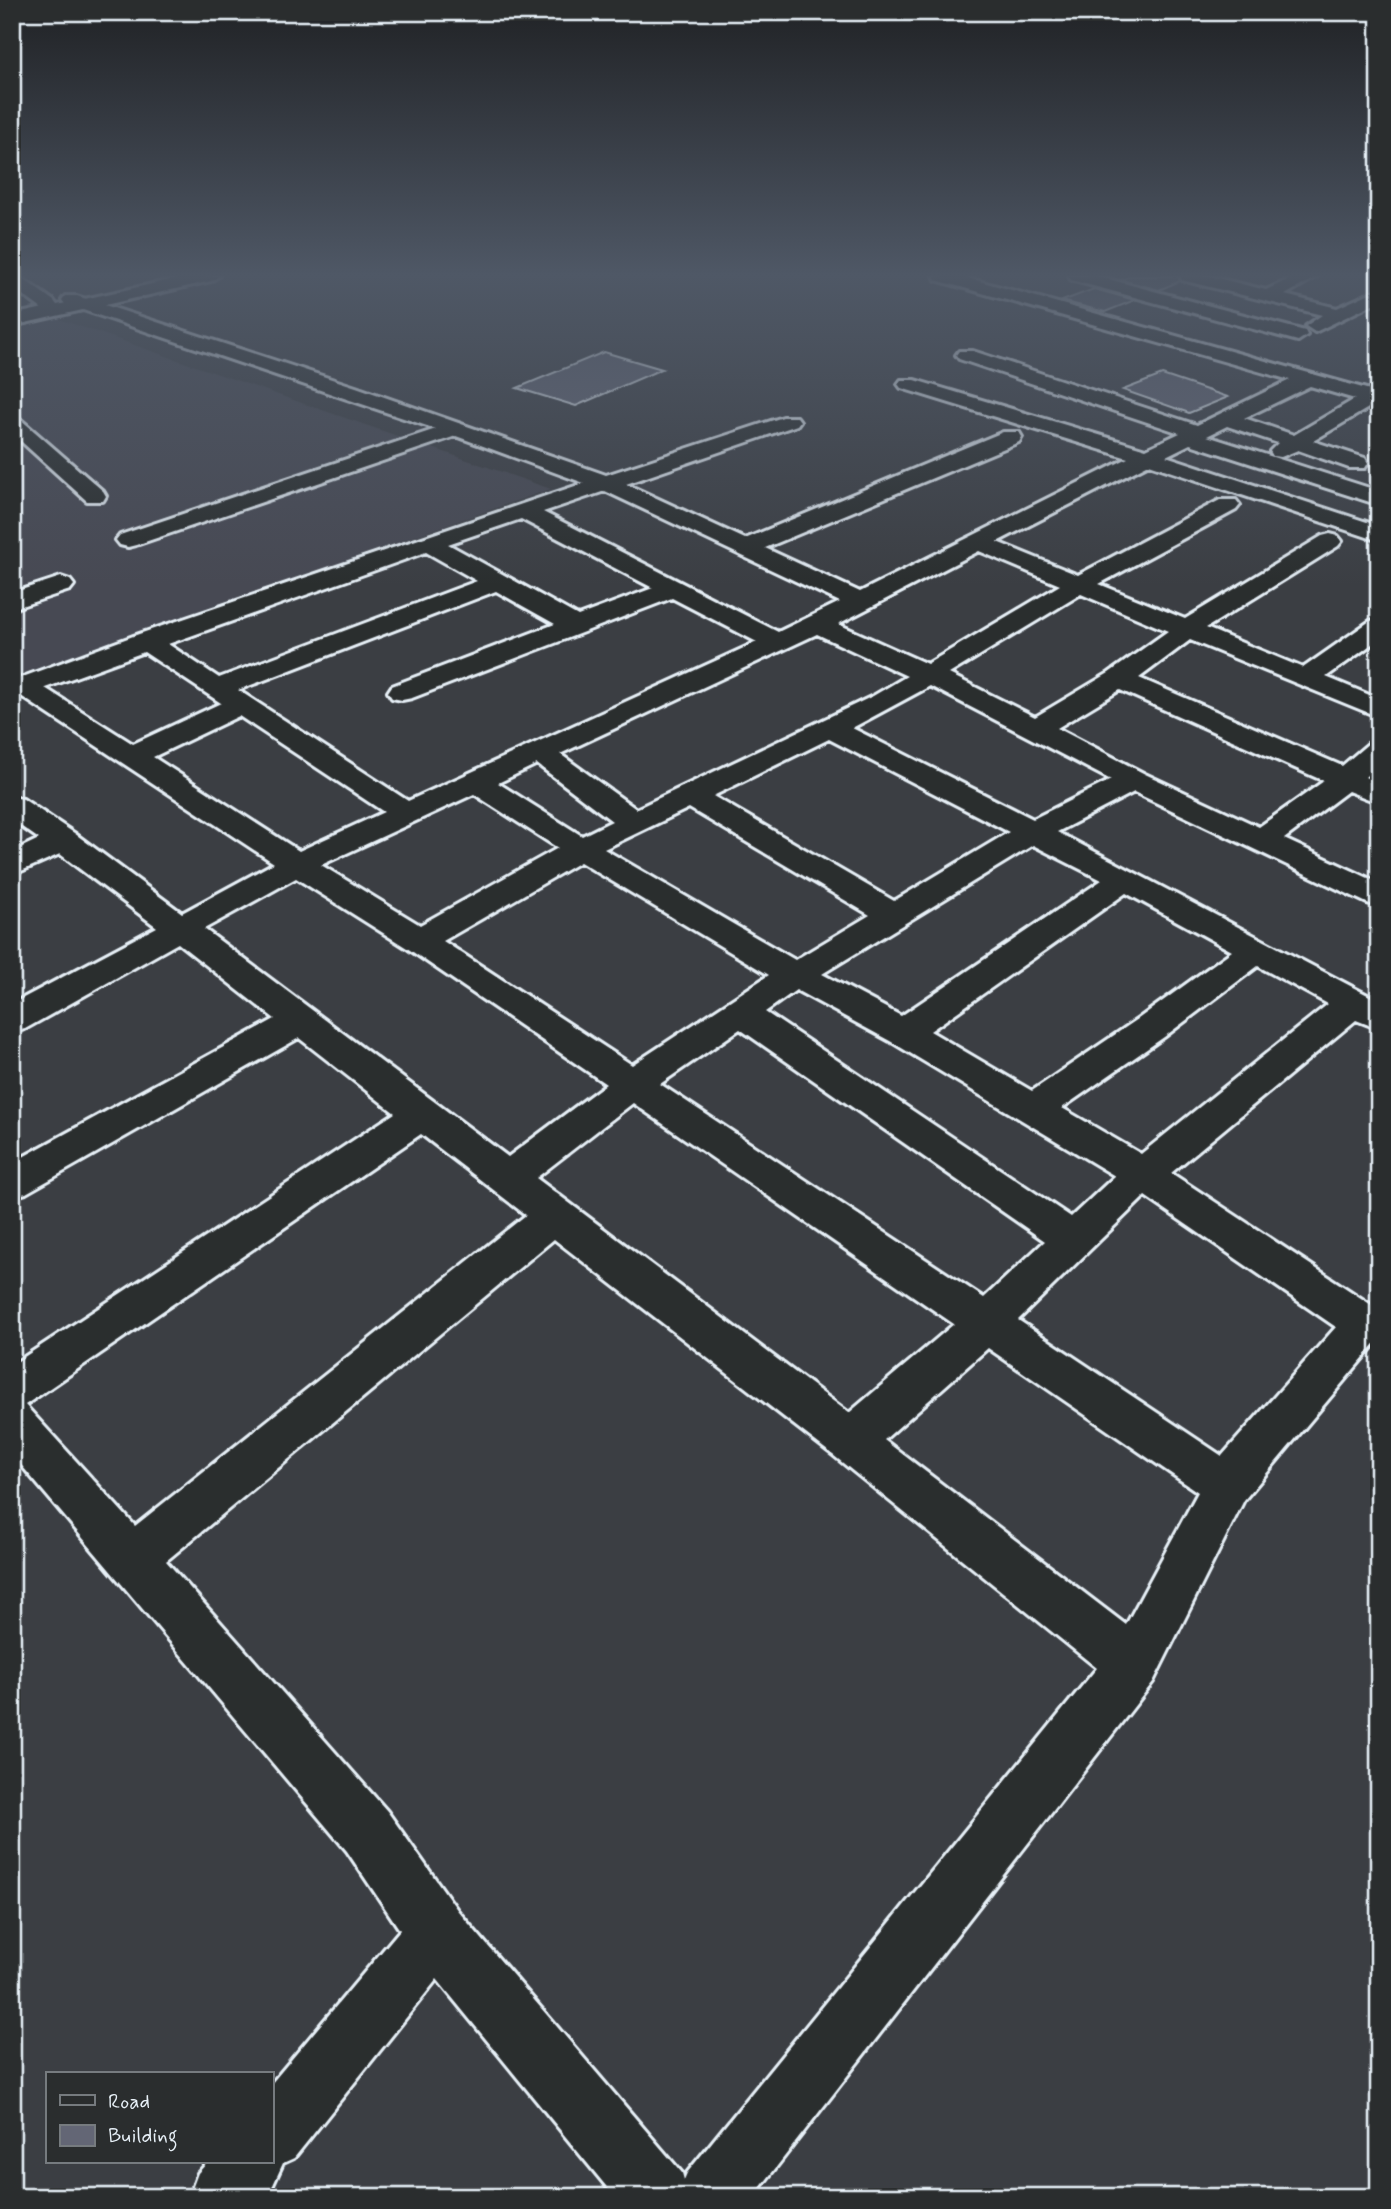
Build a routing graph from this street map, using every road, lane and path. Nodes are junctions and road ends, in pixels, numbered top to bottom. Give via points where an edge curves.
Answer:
1 (313, 379) edge
2 (1007, 379) edge
3 (1308, 379) joint
4 (908, 384) dead end
5 (1376, 396) edge
6 (1227, 419) junction
7 (790, 421) dead end
8 (12, 422) edge
9 (457, 429) junction
10 (1011, 438) dead end
11 (1296, 442) junction
12 (1177, 443) junction
13 (1265, 461) junction
14 (1120, 470) junction
15 (1379, 470) edge
16 (1379, 477) edge
17 (608, 484) junction
18 (1352, 489) junction
19 (95, 496) dead end
20 (1379, 498) edge
21 (1228, 505) junction
22 (523, 512) junction
23 (1379, 515) edge
24 (1379, 534) edge
25 (128, 540) dead end
26 (1330, 541) junction
27 (428, 543) junction
28 (980, 544) junction
29 (747, 547) junction
30 (1379, 556) edge
31 (497, 582) junction
32 (61, 585) dead end
33 (1078, 585) junction
34 (673, 589) junction
35 (12, 601) edge
36 (860, 602) junction
37 (817, 624) junction
38 (577, 626) junction
39 (1379, 627) edge
40 (1185, 629) junction
41 (145, 641) junction
42 (777, 642) junction
43 (929, 675) junction
44 (1308, 677) junction
45 (1119, 678) junction
46 (18, 688) edge
47 (215, 689) junction
48 (402, 692) dead end
49 (240, 705) junction
50 (1379, 709) edge
51 (1036, 727) junction
52 (832, 729) junction
53 (1379, 749) edge
54 (540, 752) junction
55 (131, 756) junction
56 (1134, 779) junction
57 (1345, 779) junction
58 (475, 782) junction
59 (1379, 794) edge
60 (691, 796) junction
61 (12, 806) edge
62 (407, 814) junction
63 (635, 823) junction
64 (1032, 832) junction
65 (62, 840) junction
66 (1261, 841) junction
67 (579, 849) junction
68 (297, 864) junction
69 (12, 866) edge
70 (1125, 879) junction
71 (1379, 896) edge
72 (896, 916) junction
73 (181, 926) junction
74 (419, 940) junction
75 (1256, 950) junction
76 (793, 976) junction
77 (1366, 1010) edge
78 (740, 1012) junction
79 (12, 1020) edge
80 (302, 1020) junction
81 (903, 1032) junction
82 (632, 1084) junction
83 (1033, 1109) junction
84 (422, 1114) junction
85 (1143, 1174) junction
86 (510, 1177) junction
87 (12, 1182) edge
88 (554, 1216) junction
89 (1074, 1240) junction
90 (1374, 1321) edge
91 (985, 1324) junction
92 (12, 1390) edge
93 (12, 1420) edge
94 (850, 1441) junction
95 (1227, 1485) junction
96 (132, 1558) junction
97 (1134, 1664) junction
98 (437, 1932) junction
99 (273, 2133) edge
100 (248, 2164) edge
101 (222, 2197) edge
102 (658, 2197) edge
103 (711, 2197) edge

1 - 9 street
2 - 12 street
3 - 5 street
3 - 6 street
4 - 12 street
5 - 11 street
6 - 11 street
6 - 12 street
7 - 17 street
8 - 19 street
9 - 17 street
9 - 25 street
10 - 29 street
11 - 13 street
11 - 15 street
12 - 13 street
12 - 14 street
12 - 23 street
12 - 24 street
13 - 18 street
14 - 21 street
14 - 28 street
16 - 18 street
17 - 22 street
17 - 29 street
18 - 20 street
21 - 26 street
21 - 33 street
22 - 27 street
22 - 34 street
26 - 30 street
26 - 40 street
27 - 31 street
27 - 41 street
28 - 33 street
28 - 36 street
29 - 36 street
31 - 38 street
31 - 47 street
32 - 35 street
33 - 40 street
33 - 43 street
34 - 38 street
34 - 42 street
36 - 37 street
37 - 42 street
37 - 43 street
38 - 48 street
39 - 44 street
40 - 44 street
40 - 45 street
41 - 46 street
41 - 47 street
42 - 54 street
43 - 51 street
43 - 52 street
44 - 50 street
45 - 51 street
45 - 57 street
46 - 55 street
47 - 49 street
49 - 55 street
49 - 62 street
51 - 56 street
52 - 60 street
52 - 64 street
53 - 57 street
54 - 58 street
54 - 63 street
55 - 68 street
56 - 64 street
56 - 66 street
57 - 59 street
57 - 66 street
58 - 62 street
58 - 67 street
60 - 63 street
60 - 72 street
61 - 65 street
62 - 68 street
63 - 67 street
64 - 70 street
64 - 72 street
65 - 69 street
65 - 73 street
66 - 71 street
67 - 74 street
67 - 76 street
68 - 73 street
68 - 74 street
70 - 75 street
70 - 81 street
72 - 76 street
73 - 79 street
73 - 80 street
74 - 82 street
75 - 77 street
75 - 83 street
76 - 78 street
76 - 81 street
77 - 85 street
78 - 82 street
78 - 89 street
80 - 84 street
80 - 87 street
81 - 83 street
82 - 86 street
82 - 91 street
83 - 85 street
84 - 86 street
84 - 92 street
85 - 89 street
85 - 90 street
86 - 88 street
88 - 94 street
88 - 96 street
89 - 91 street
90 - 95 street
91 - 94 street
91 - 95 street
93 - 96 street
94 - 97 street
95 - 97 street
96 - 98 street via 367,1831
97 - 103 street
98 - 99 street
98 - 102 street
100 - 101 street

